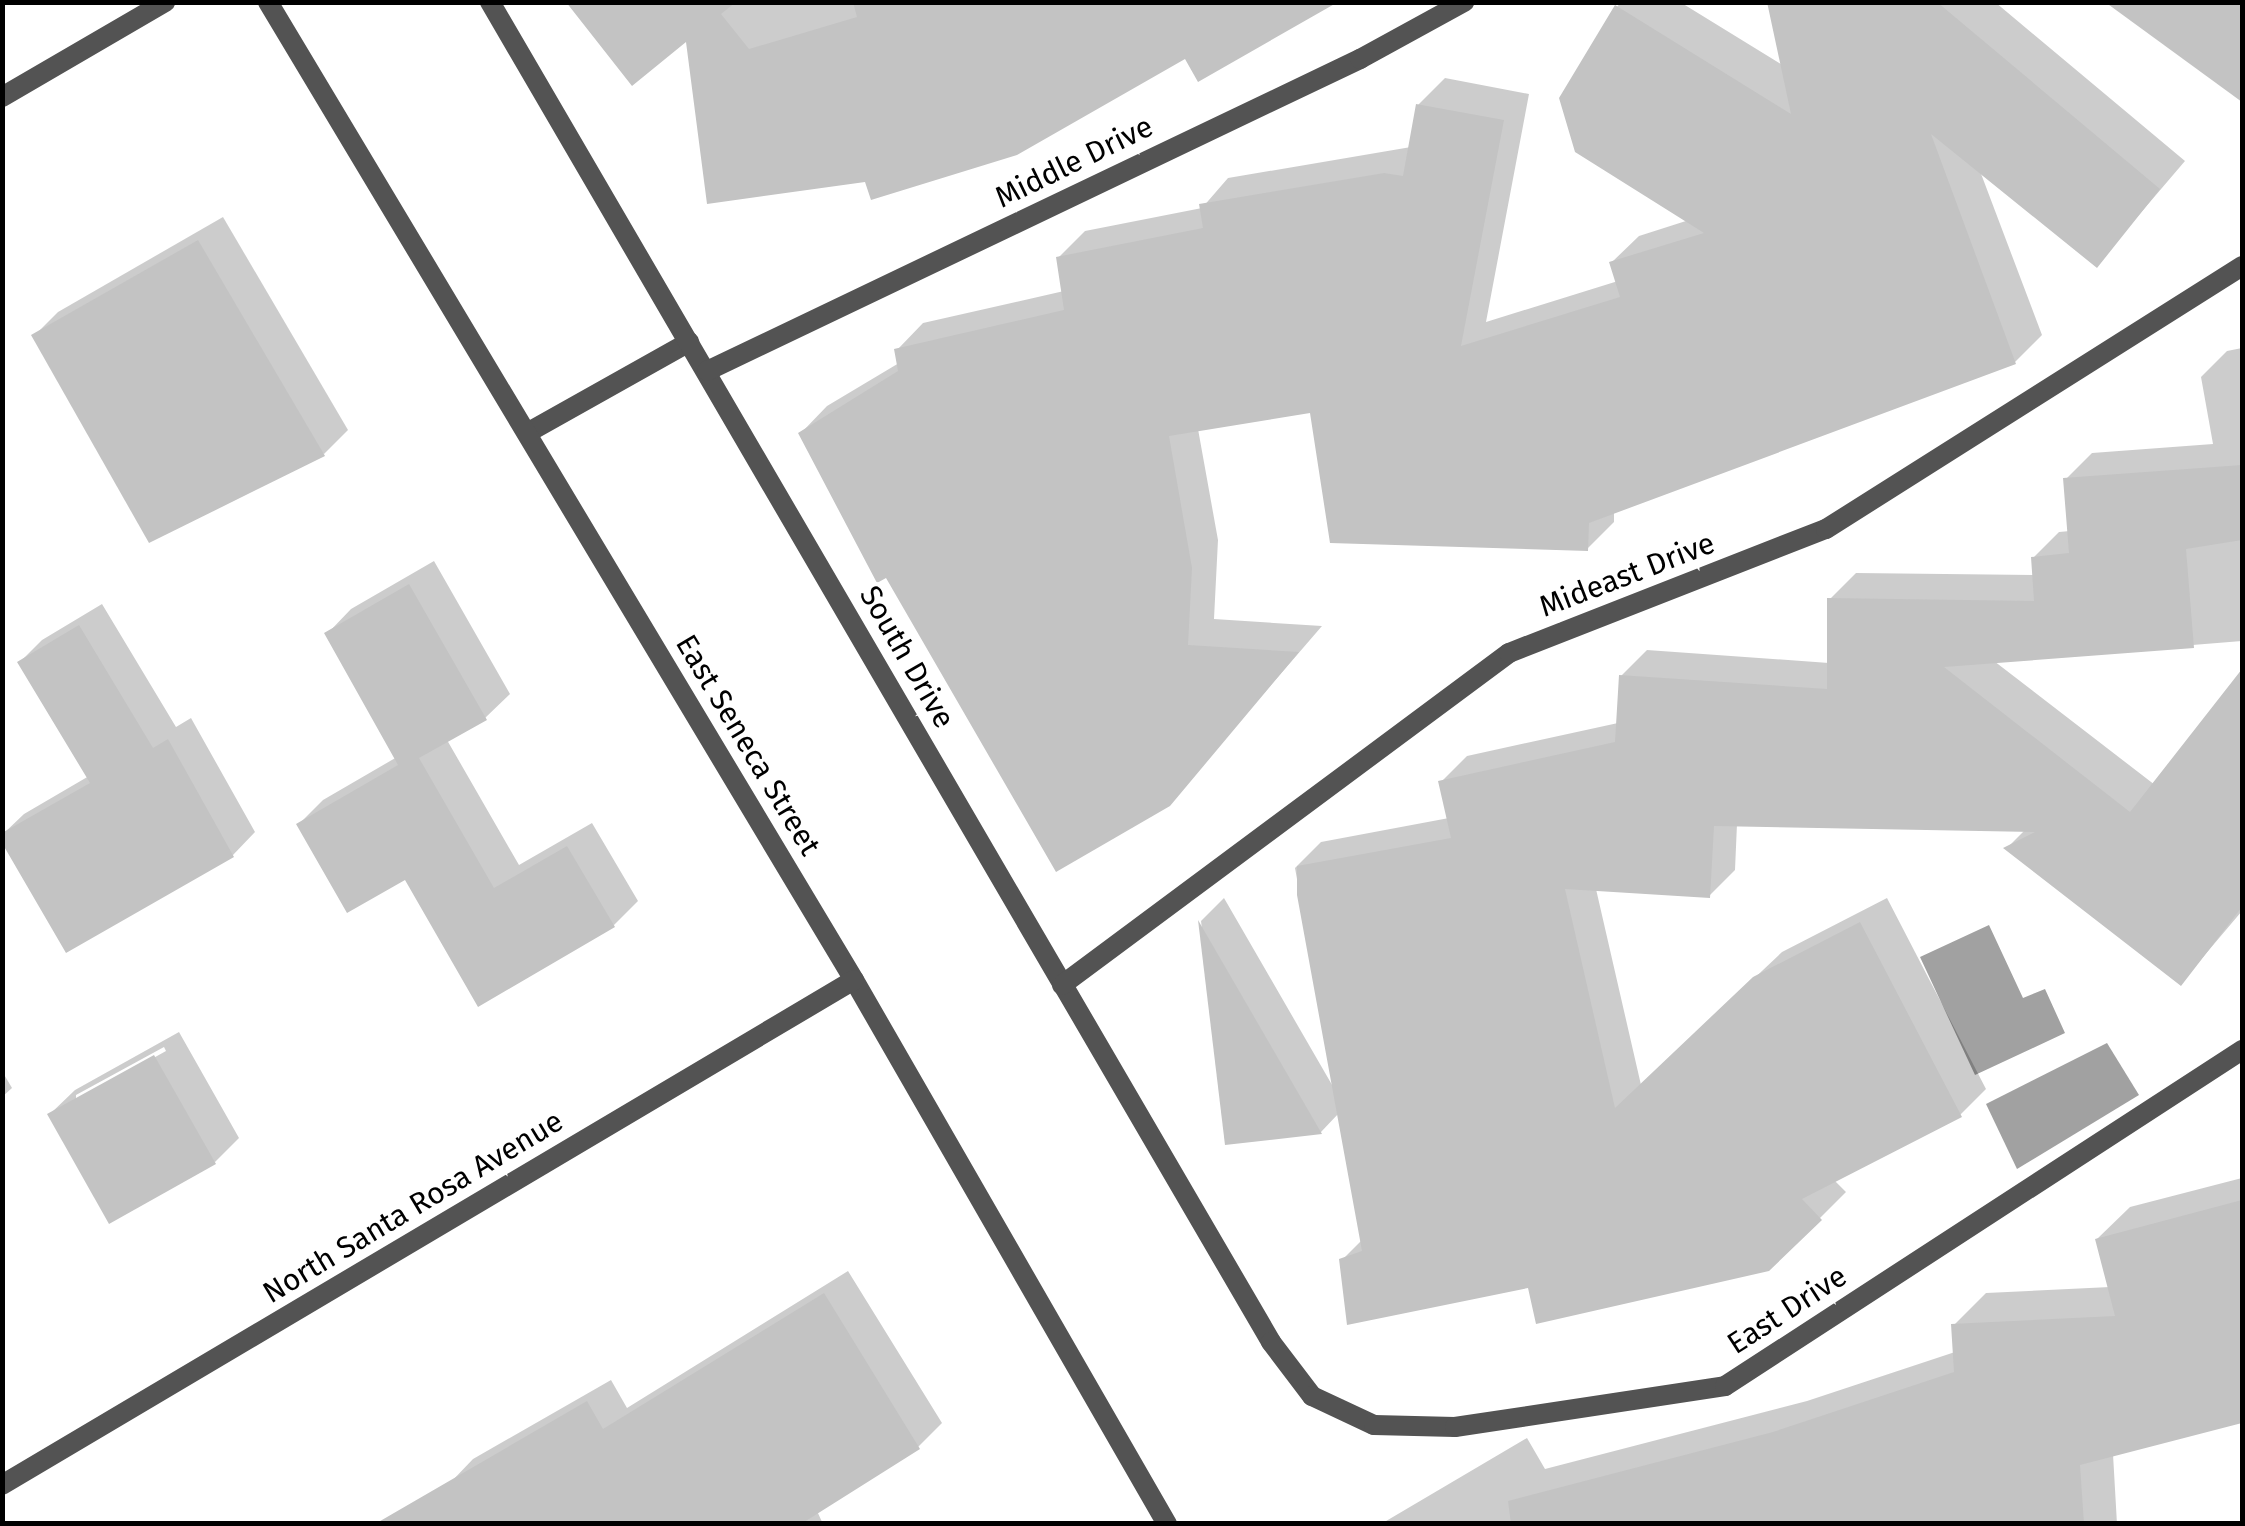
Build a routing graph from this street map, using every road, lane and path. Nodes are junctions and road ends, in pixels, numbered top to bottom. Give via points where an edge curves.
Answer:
1 (165, 2) edge
2 (268, 2) edge
3 (490, 2) edge
4 (1464, 2) edge
5 (2, 98) edge
6 (2242, 266) edge
7 (689, 342) junction
8 (708, 372) junction
9 (526, 433) junction
10 (854, 980) junction
11 (1062, 986) junction
12 (2242, 1050) edge
13 (1271, 1342) joint
14 (2, 1486) edge
15 (1167, 1524) edge

1 - 5 street
2 - 9 street, East Seneca Street
3 - 7 street, South Drive
4 - 8 street, Middle Drive via 1360,59
6 - 11 street, Mideast Drive via 1826,530 1509,653
7 - 8 street, South Drive
7 - 9 street
8 - 11 street, South Drive
9 - 10 street, East Seneca Street
10 - 14 street, North Santa Rosa Avenue
10 - 15 street, East Seneca Street
11 - 13 street, South Drive
12 - 13 street, East Drive via 1724,1386 1455,1427 1374,1425 1312,1396

